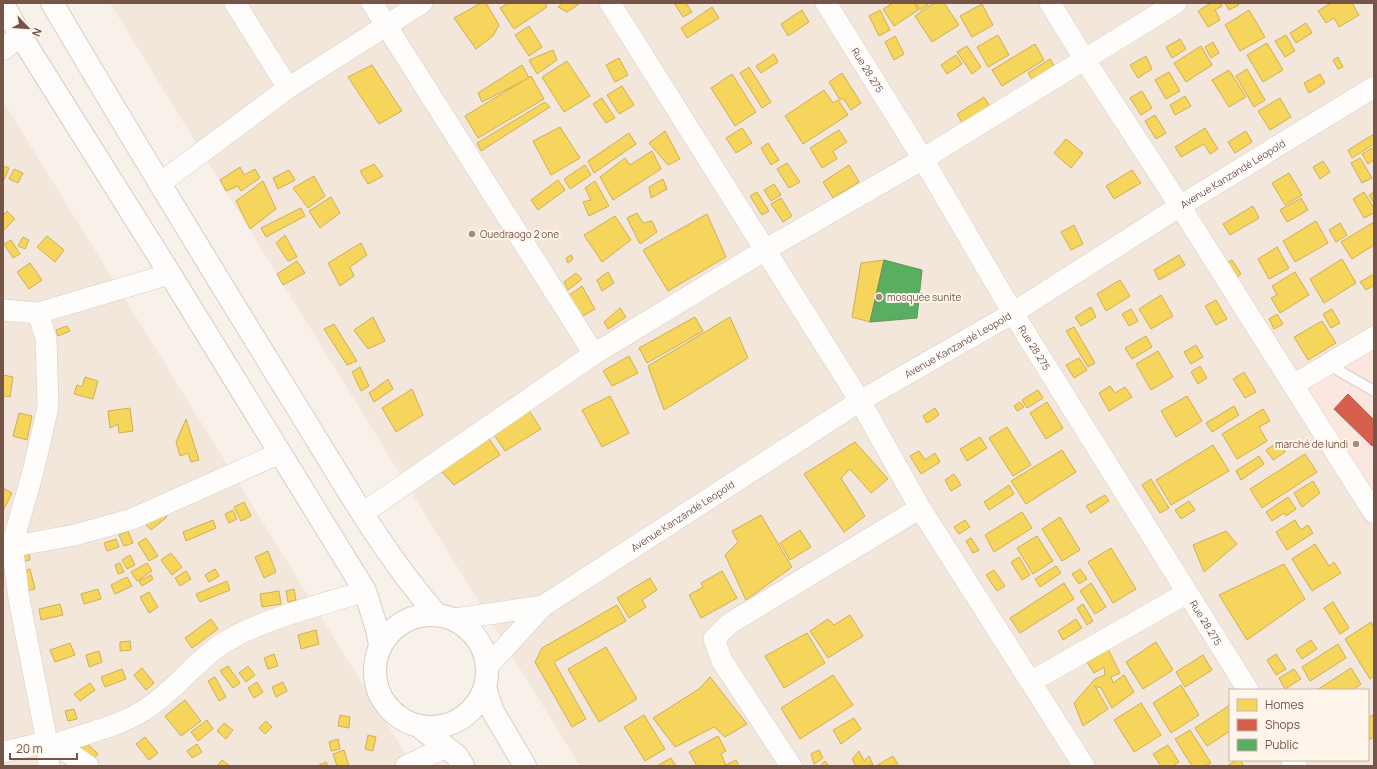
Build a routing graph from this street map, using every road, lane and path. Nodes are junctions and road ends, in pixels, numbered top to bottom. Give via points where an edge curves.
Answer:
1 (52, 3) edge
2 (235, 3) edge
3 (372, 3) edge
4 (422, 3) edge
5 (610, 3) edge
6 (826, 3) edge
7 (1050, 3) edge
8 (1176, 3) edge
9 (3, 4) edge
10 (385, 25) junction
11 (20, 35) junction
12 (3, 50) edge
13 (1085, 60) junction
14 (1374, 87) edge
15 (288, 88) junction
16 (923, 159) junction
17 (159, 184) junction
18 (1180, 206) junction
19 (765, 250) junction
20 (170, 274) junction
21 (3, 310) edge
22 (38, 313) junction
23 (1013, 313) junction
24 (1374, 337) edge
25 (594, 354) junction
26 (1329, 365) junction
27 (1293, 385) junction
28 (1374, 391) edge
29 (860, 401) junction
30 (280, 453) junction
31 (920, 508) junction
32 (363, 513) junction
33 (1374, 513) edge
34 (8, 547) edge
35 (365, 591) junction
36 (1187, 593) junction
37 (543, 606) junction
38 (445, 616) junction
39 (380, 645) junction
40 (486, 677) junction
41 (1032, 681) junction
42 (1247, 689) edge
43 (420, 727) junction
44 (51, 743) junction
45 (446, 747) junction
46 (3, 752) edge
47 (49, 766) edge
48 (88, 766) edge
49 (406, 766) edge
50 (463, 766) edge
51 (525, 766) edge
52 (791, 766) edge
53 (1084, 766) edge

1 - 17 main road
2 - 15 street
3 - 10 street
4 - 10 street
5 - 19 street
6 - 16 street, Rue 28.275
7 - 13 street
8 - 13 street
9 - 11 main road
10 - 15 street
10 - 25 street
11 - 12 street
11 - 20 main road
13 - 16 street
13 - 18 street
14 - 18 street, Avenue Kanzandé Leopold
15 - 17 street
16 - 19 street
16 - 23 street, Rue 28.275
17 - 32 main road
18 - 23 street, Avenue Kanzandé Leopold
18 - 27 street
19 - 25 street
19 - 29 street
20 - 22 street
20 - 30 main road
21 - 22 street
22 - 34 street via 46,338 48,407 33,472
23 - 29 street, Avenue Kanzandé Leopold
23 - 36 street, Rue 28.275
24 - 26 street
25 - 32 street
26 - 27 street
26 - 28 lane
27 - 33 street
29 - 31 street
29 - 37 street, Avenue Kanzandé Leopold
30 - 34 street via 132,519 75,535
30 - 35 main road
31 - 41 street
31 - 52 street via 729,624 714,639 722,661
32 - 38 main road via 416,591
34 - 44 street
35 - 39 main road
35 - 44 street via 253,628 201,660 180,683 131,718
36 - 41 street
36 - 42 street, Rue 28.275
37 - 38 street
37 - 40 street
38 - 39 main road via 419,615 403,621 390,631
38 - 40 main road via 471,631 479,642 483,648
39 - 43 main road via 375,664 375,683 382,700 394,714
40 - 43 main road via 478,702 467,714 453,723 437,727
40 - 51 main road via 492,710
41 - 53 street
43 - 45 main road
44 - 46 street
44 - 47 street
44 - 48 street
45 - 49 street
45 - 50 main road via 457,756

